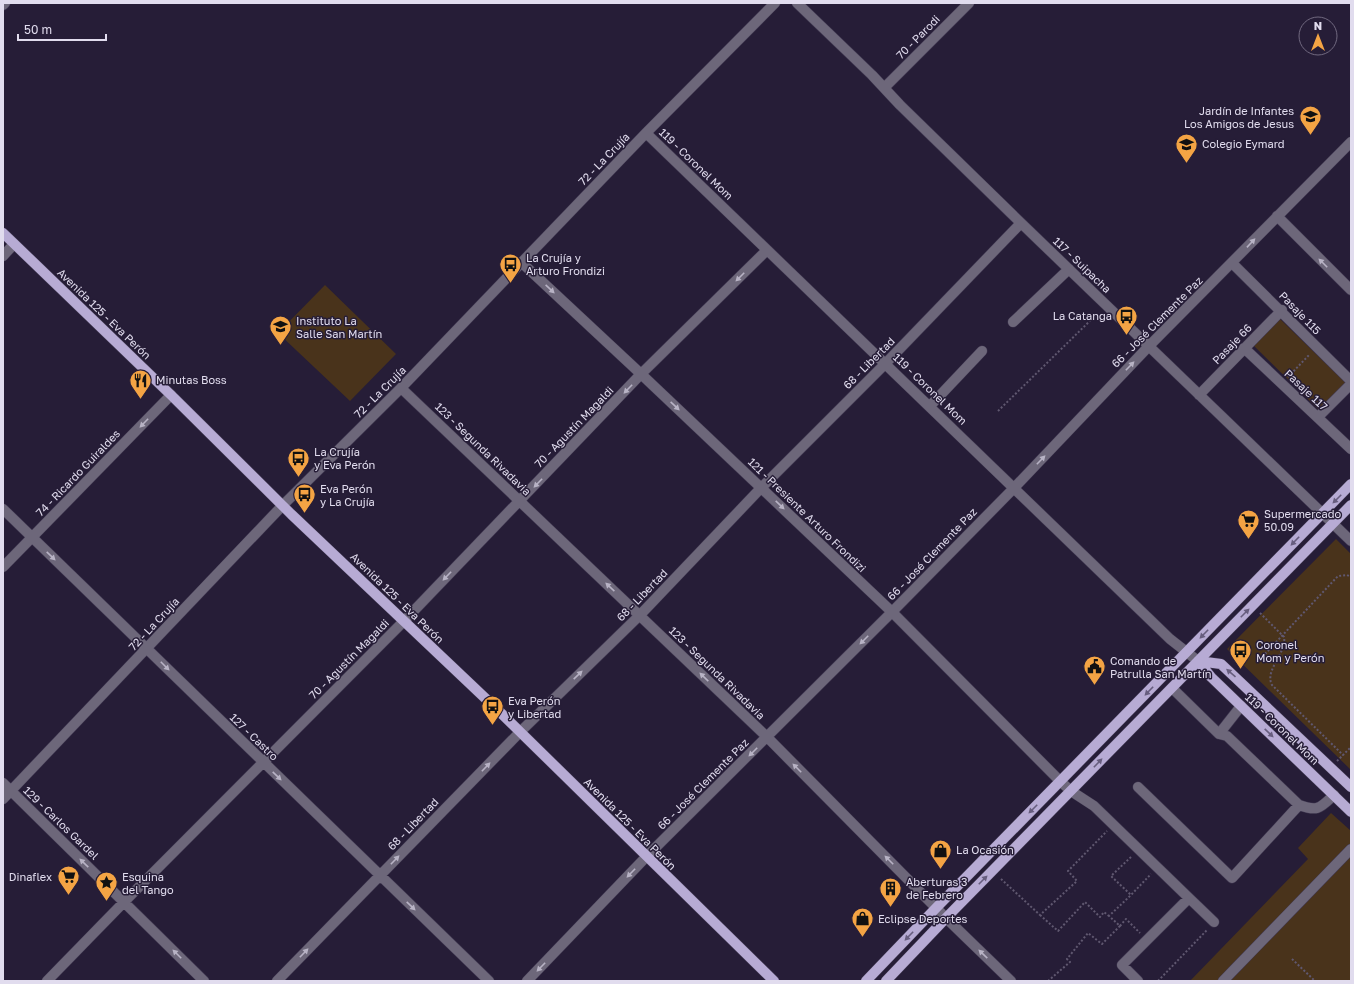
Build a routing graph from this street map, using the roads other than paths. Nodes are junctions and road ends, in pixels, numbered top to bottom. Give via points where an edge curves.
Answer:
1 (775, 3) edge
2 (797, 3) edge
3 (969, 3) edge
4 (885, 87) junction
5 (646, 133) junction
6 (1351, 142) edge
7 (1277, 216) junction
8 (1021, 223) junction
9 (3, 233) edge
10 (14, 244) junction
11 (768, 250) junction
12 (3, 256) edge
13 (521, 262) junction
14 (1232, 263) junction
15 (1069, 269) junction
16 (1351, 290) edge
17 (1282, 310) junction
18 (1013, 322) dead end
19 (1149, 346) junction
20 (1244, 348) junction
21 (982, 352) dead end
22 (886, 363) junction
23 (641, 374) junction
24 (1351, 382) edge
25 (401, 388) junction
26 (171, 395) junction
27 (1199, 395) junction
28 (930, 406) junction
29 (1318, 417) junction
30 (1351, 449) edge
31 (1351, 484) edge
32 (761, 488) junction
33 (1014, 488) junction
34 (520, 502) junction
35 (283, 505) junction
36 (1351, 505) edge
37 (3, 509) edge
38 (1322, 513) junction
39 (1333, 523) junction
40 (32, 537) junction
41 (1351, 542) edge
42 (3, 568) edge
43 (892, 612) junction
44 (640, 615) junction
45 (404, 621) junction
46 (147, 649) junction
47 (1186, 653) junction
48 (1198, 660) junction
49 (1172, 688) junction
50 (1241, 706) junction
51 (520, 732) junction
52 (1219, 734) junction
53 (767, 738) junction
54 (263, 762) junction
55 (1060, 781) junction
56 (3, 783) edge
57 (1351, 787) edge
58 (1138, 788) dead end
59 (11, 791) junction
60 (1071, 791) junction
61 (1334, 795) junction
62 (3, 799) edge
63 (1300, 805) junction
64 (1351, 812) edge
65 (1351, 849) edge
66 (646, 857) junction
67 (380, 875) junction
68 (1188, 898) junction
69 (124, 902) junction
70 (936, 908) junction
71 (946, 918) junction
72 (1214, 922) road end
73 (47, 981) edge
74 (204, 981) edge
75 (277, 981) edge
76 (489, 981) edge
77 (527, 981) edge
78 (774, 981) edge
79 (866, 981) edge
80 (886, 981) edge
81 (1011, 981) edge
82 (1138, 981) edge
83 (1223, 981) edge

1 - 5 street, 72 - La Crujía
2 - 4 street, 117 - Suipacha
3 - 4 street, 70 - Parodi
4 - 8 street, 117 - Suipacha via 900,105
5 - 11 street, 119 - Coronel Mom
5 - 13 street, 72 - La Crujía
6 - 7 street, 66 - José Clemente Paz
14 -> 7 street, 66 - José Clemente Paz
16 -> 7 street
8 - 15 street, 117 - Suipacha
8 - 22 street, 68 - Libertad
9 - 10 main road, Avenida 125 - Eva Perón
10 - 12 street
10 - 26 main road, Avenida 125 - Eva Perón
11 - 22 street, 119 - Coronel Mom
11 -> 23 street, 70 - Agustín Magaldi
13 -> 23 street, 121 - Presiente Arturo Frondizi
13 - 25 street, 72 - La Crujía
14 - 17 street, Pasaje 115
14 - 19 street, 66 - José Clemente Paz
15 - 18 street
15 - 19 street, 117 - Suipacha
17 - 20 street, Pasaje 66
17 - 24 street, Pasaje 115
19 - 27 street, 117 - Suipacha
33 -> 19 street, 66 - José Clemente Paz
20 - 27 street, Pasaje 66
20 - 29 street, Pasaje 117
21 - 28 street
22 - 28 street, 119 - Coronel Mom
22 - 32 street, 68 - Libertad
23 -> 32 street, 121 - Presiente Arturo Frondizi
23 -> 34 street, 70 - Agustín Magaldi
24 - 29 street
25 - 34 street, 123 - Segunda Rivadavia
25 - 35 street, 72 - La Crujía
26 - 35 main road, Avenida 125 - Eva Perón
26 -> 40 street, 74 - Ricardo Guiraldes
27 - 38 street, 117 - Suipacha
28 - 33 street, 119 - Coronel Mom
29 - 30 street, Pasaje 117
31 -> 38 main road
32 -> 43 street, 121 - Presiente Arturo Frondizi
32 - 44 street, 68 - Libertad
33 - 43 street, 66 - José Clemente Paz
33 - 47 street, 119 - Coronel Mom
44 -> 34 street, 123 - Segunda Rivadavia
34 -> 45 street, 70 - Agustín Magaldi
35 - 45 main road, Avenida 125 - Eva Perón
35 - 46 street, 72 - La Crujía
36 - 39 main road
37 - 40 street, 127 - Castro
38 - 39 street, 117 - Suipacha
38 -> 47 main road
39 - 41 street, 117 - Suipacha
48 -> 39 main road
40 - 42 street, 74 - Ricardo Guiraldes
40 -> 46 street, 127 - Castro
43 -> 53 street, 66 - José Clemente Paz
43 - 55 street, 121 - Presiente Arturo Frondizi
51 -> 44 street, 68 - Libertad
53 -> 44 street, 123 - Segunda Rivadavia
45 - 51 main road, Avenida 125 - Eva Perón
45 - 54 street, 70 - Agustín Magaldi
46 -> 54 street, 127 - Castro
46 - 59 street, 72 - La Crujía
47 - 48 street, 119 - Coronel Mom
47 -> 55 main road
48 - 49 main road
48 - 50 main road, 119 - Coronel Mom via 1211,677
57 -> 48 main road, 119 - Coronel Mom via 1221,664
49 - 52 street
60 -> 49 main road
50 - 52 street
50 -> 61 main road, 119 - Coronel Mom
51 - 66 main road, Avenida 125 - Eva Perón
67 -> 51 street, 68 - Libertad
52 - 63 street via 1227,736
53 -> 66 street, 66 - José Clemente Paz
70 -> 53 street, 123 - Segunda Rivadavia
54 -> 67 street, 127 - Castro
54 - 69 street, 70 - Agustín Magaldi
55 - 60 street, 121 - Presiente Arturo Frondizi
55 -> 70 main road
56 - 59 street, 129 - Carlos Gardel
58 - 63 street via 1232,878
59 - 62 street, 72 - La Crujía
69 -> 59 street, 129 - Carlos Gardel
60 - 68 street, 121 - Presiente Arturo Frondizi via 1094,806
71 -> 60 main road
61 - 63 street via 1319,808 1311,809
61 - 64 main road, 119 - Coronel Mom
65 - 83 street
66 -> 77 street, 66 - José Clemente Paz
66 - 78 main road, Avenida 125 - Eva Perón
75 -> 67 street, 68 - Libertad
67 -> 76 street, 127 - Castro
68 - 72 street, 121 - Presiente Arturo Frondizi
68 - 82 street via 1122,965
69 - 73 street, 70 - Agustín Magaldi
74 -> 69 street, 129 - Carlos Gardel
70 - 71 street, 123 - Segunda Rivadavia
70 -> 79 main road
71 - 80 main road
81 -> 71 street, 123 - Segunda Rivadavia

